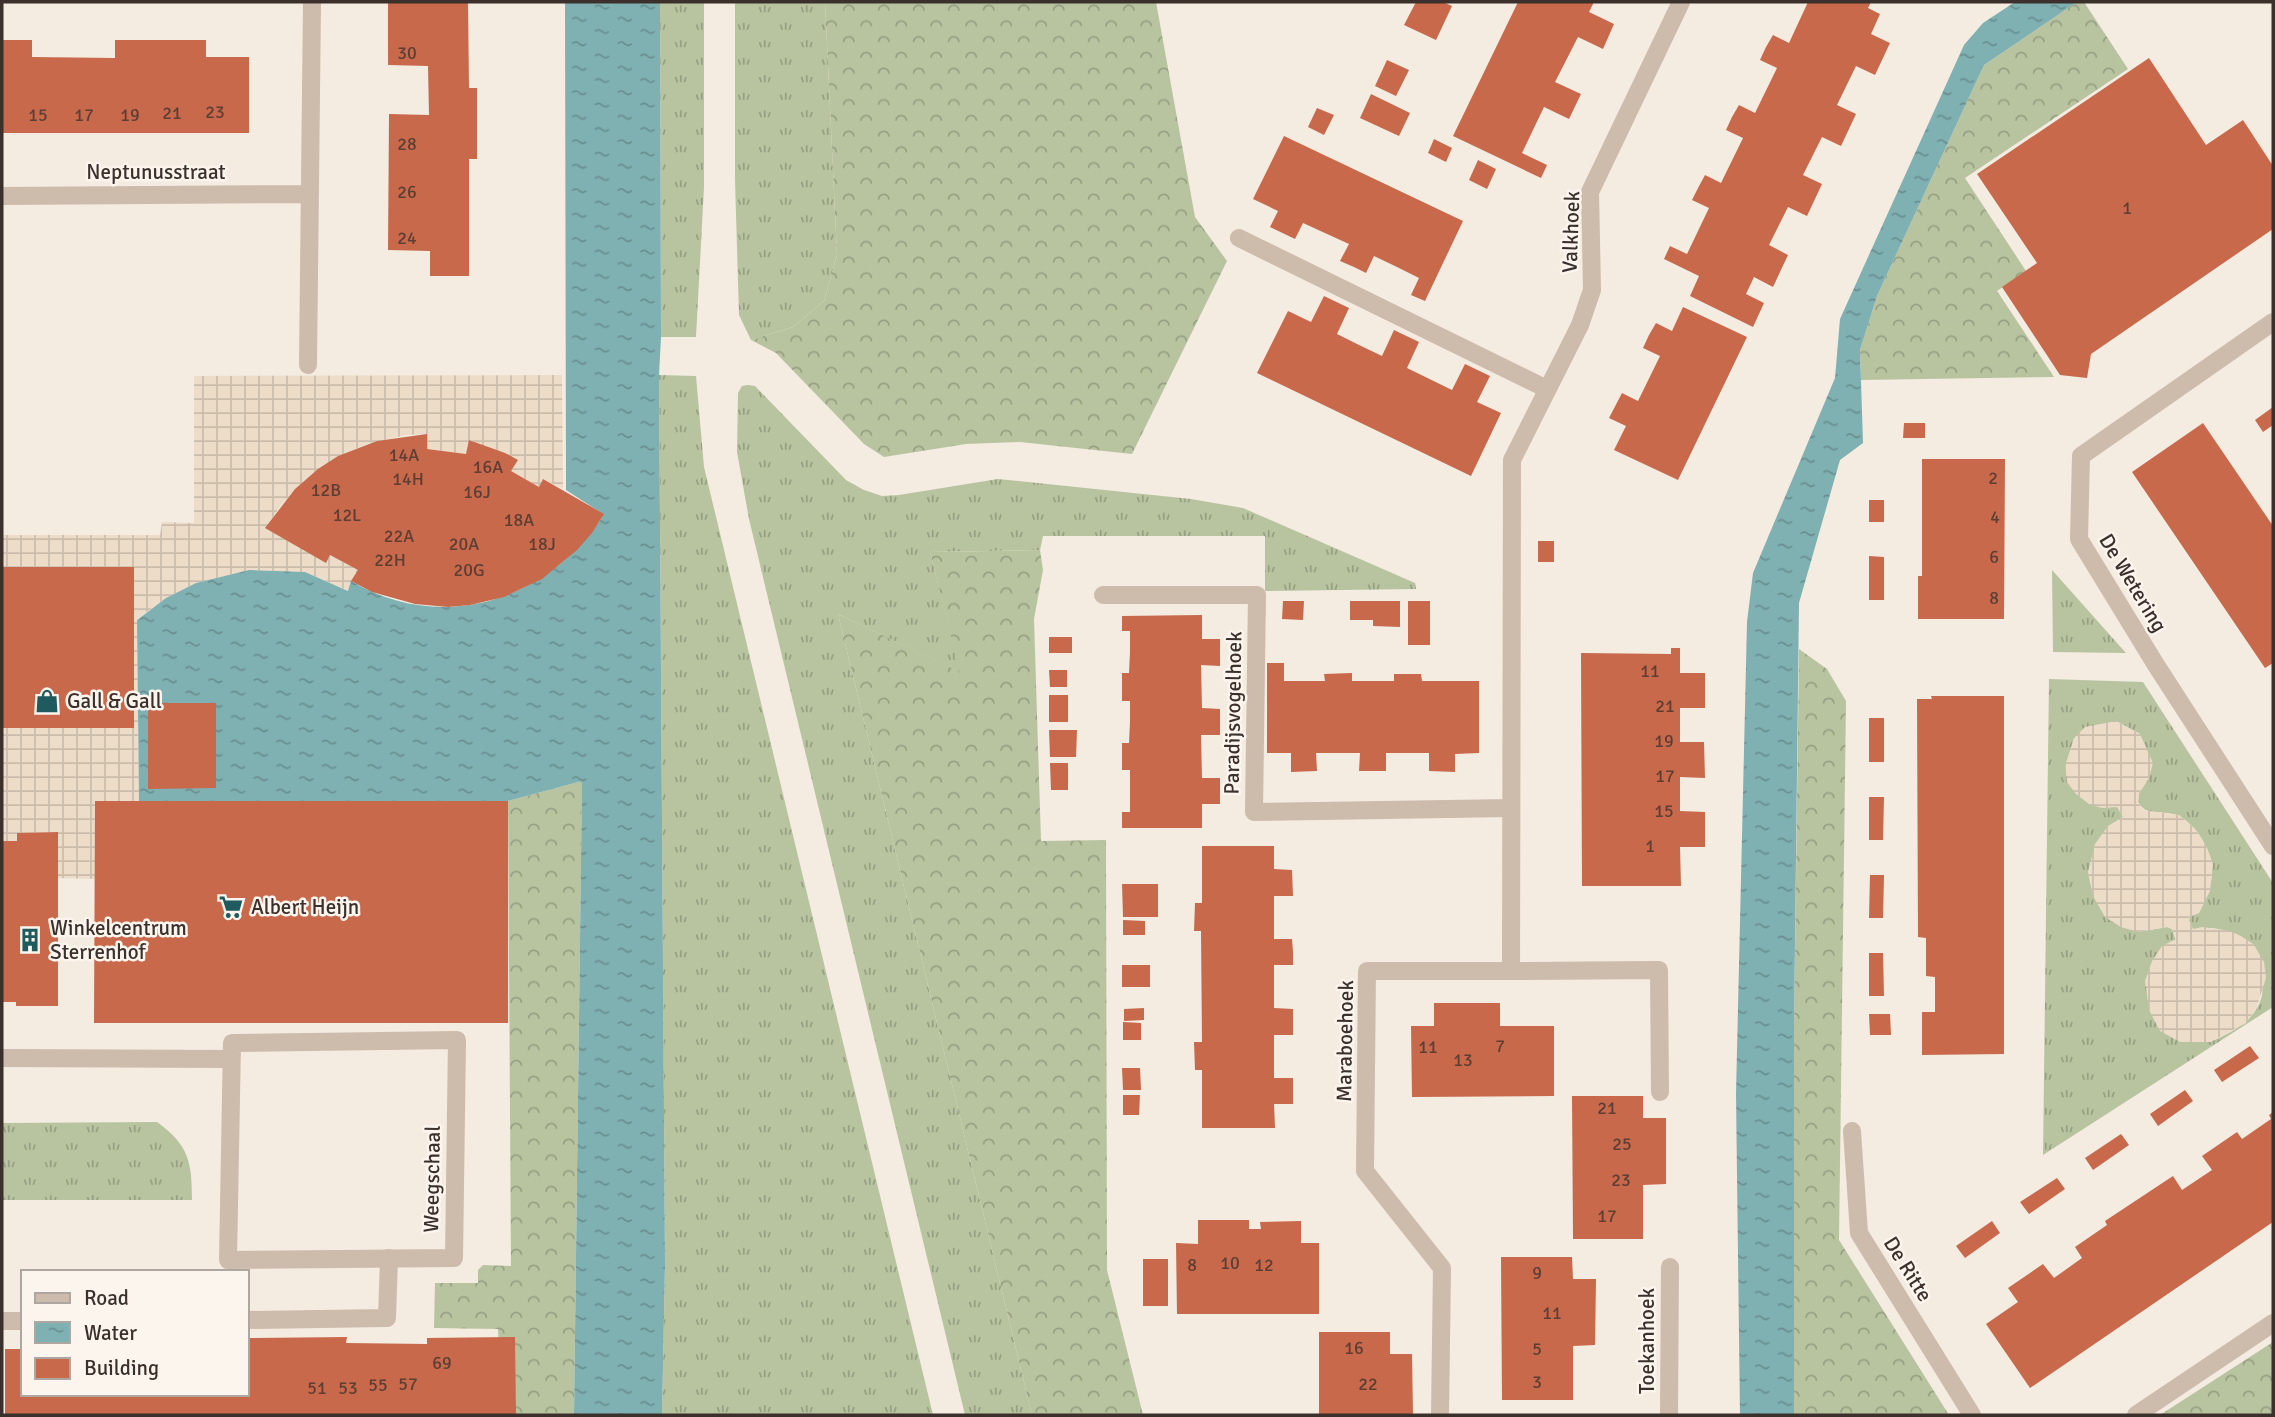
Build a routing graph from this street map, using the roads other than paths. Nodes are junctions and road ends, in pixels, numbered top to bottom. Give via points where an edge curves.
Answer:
1 (312, 2) edge
2 (1681, 2) edge
3 (310, 194) junction
4 (2, 196) edge
5 (1239, 238) dead end
6 (2273, 322) edge
7 (308, 365) dead end
8 (1547, 389) junction
9 (1103, 595) dead end
10 (1511, 808) junction
11 (2273, 846) edge
12 (1511, 971) junction
13 (2, 1058) edge
14 (231, 1059) junction
15 (1660, 1092) dead end
16 (1852, 1131) dead end
17 (388, 1258) junction
18 (1670, 1267) dead end
19 (248, 1320) edge
20 (2, 1321) edge
21 (21, 1321) edge
22 (2273, 1322) edge
23 (1440, 1415) edge
24 (1669, 1415) edge
25 (1972, 1415) edge
26 (2136, 1415) edge

1 - 3 street
2 - 8 street, Valkhoek via 1590,192 1592,290
3 - 4 street, Neptunusstraat
3 - 7 street
5 - 8 street
6 - 11 street, De Wetering via 2081,456 2079,539
8 - 10 street, Valkhoek via 1512,460
9 - 10 street, Paradijsvogelhoek via 1257,595 1254,812
10 - 12 street
12 - 15 street via 1660,970
12 - 23 street, Maraboehoek via 1367,971 1365,1171 1442,1268
13 - 14 street
14 - 17 street, Weegschaal via 228,1260
14 - 17 street, Weegschaal via 232,1043 457,1040 454,1258
16 - 25 street, De Ritte via 1859,1233
17 - 19 street via 387,1318
18 - 24 street, Toekanhoek
20 - 21 street
22 - 26 street

